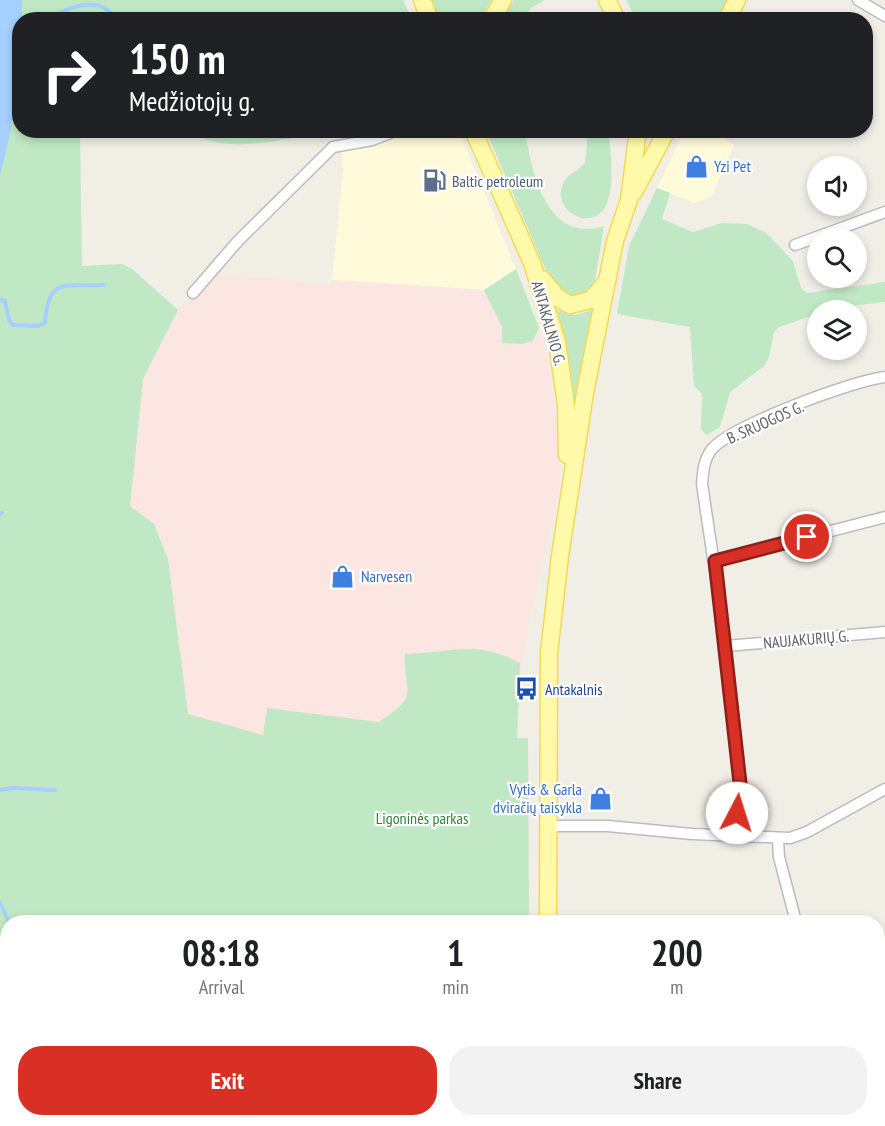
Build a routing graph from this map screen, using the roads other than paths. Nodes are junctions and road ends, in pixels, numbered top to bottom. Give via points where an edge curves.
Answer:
1 (858, 0) edge
2 (885, 16) edge
3 (377, 138) edge
4 (479, 138) edge
5 (637, 138) edge
6 (663, 138) edge
7 (629, 200) junction
8 (885, 212) edge
9 (795, 245) dead end
10 (532, 263) junction
11 (608, 280) junction
12 (193, 293) dead end
13 (885, 377) edge
14 (885, 517) edge
15 (563, 528) junction
16 (715, 561) junction
17 (885, 633) edge
18 (726, 646) junction
19 (885, 789) edge
20 (548, 826) junction
21 (735, 837) junction
22 (778, 840) junction
23 (548, 915) edge
24 (794, 915) edge

1 - 2 street
3 - 12 street via 333,147 238,241
4 - 10 main road, ANTAKALNIO G.
5 - 7 main road, ANTAKALNIO G.
6 - 7 main road
7 - 11 main road, ANTAKALNIO G.
8 - 9 street
10 - 11 main road via 553,293 570,305 591,300
10 - 15 main road, ANTAKALNIO G. via 563,372 567,465
11 - 15 main road, ANTAKALNIO G.
13 - 16 street, B. SRUOGOS G. via 846,387 754,423 711,450 703,468 702,484
14 - 16 street
15 - 20 main road, ANTAKALNIO G. via 549,653
16 - 18 street, B. SRUOGOS G.
17 - 18 street, NAUJAKURIŲ G.
18 - 21 street, B. SRUOGOS G. via 740,783
19 - 22 street via 807,832
20 - 21 street via 608,826
20 - 23 main road, ANTAKALNIO G.
21 - 22 street
22 - 24 street

